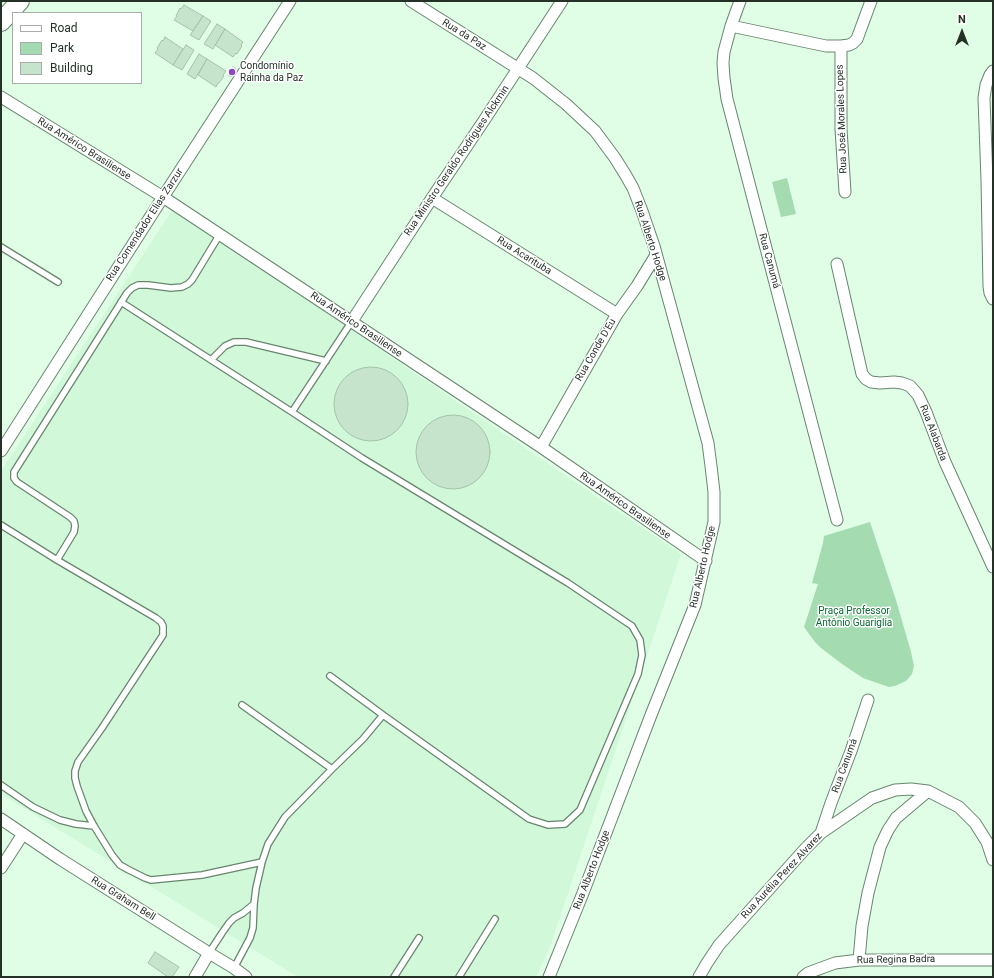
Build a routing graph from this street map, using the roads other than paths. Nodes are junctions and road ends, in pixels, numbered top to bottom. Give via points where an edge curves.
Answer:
1 (20, 1) edge
2 (290, 1) edge
3 (411, 1) edge
4 (562, 1) edge
5 (740, 1) edge
6 (871, 1) edge
7 (1, 22) edge
8 (731, 26) junction
9 (841, 46) junction
10 (518, 69) junction
11 (993, 71) edge
12 (1, 97) edge
13 (845, 192) dead end
14 (163, 197) junction
15 (432, 198) junction
16 (220, 234) junction
17 (1, 247) edge
18 (656, 255) junction
19 (836, 264) dead end
20 (58, 282) dead end
21 (993, 299) edge
22 (121, 302) junction
23 (617, 314) junction
24 (352, 321) junction
25 (211, 360) junction
26 (326, 361) junction
27 (292, 412) junction
28 (541, 447) junction
29 (1, 451) edge
30 (837, 520) dead end
31 (1, 525) edge
32 (57, 560) junction
33 (706, 562) junction
34 (993, 567) edge
35 (330, 676) dead end
36 (868, 700) dead end
37 (242, 705) dead end
38 (383, 715) junction
39 (332, 769) junction
40 (1, 785) edge
41 (928, 792) junction
42 (1, 819) edge
43 (94, 826) junction
44 (821, 833) junction
45 (23, 834) junction
46 (993, 860) edge
47 (262, 862) junction
48 (1, 868) edge
49 (254, 904) junction
50 (495, 919) dead end
51 (419, 938) dead end
52 (209, 953) junction
53 (859, 960) junction
54 (993, 960) edge
55 (234, 968) junction
56 (195, 977) edge
57 (246, 977) edge
58 (394, 977) edge
59 (459, 977) edge
60 (549, 977) edge
61 (699, 977) edge
62 (803, 977) edge

1 - 7 main road
2 - 14 street, Rua Comendador Elias Zarzur
3 - 10 street, Rua da Paz
4 - 10 street, Rua Ministro Geraldo Rodrigues Alckmin
5 - 8 street, Rua Canumá
6 - 9 street via 857,39 849,45
8 - 9 street via 826,46
8 - 30 street, Rua Canumá via 723,64 727,99
9 - 13 street, Rua José Morales Lopes via 841,129
10 - 15 street, Rua Ministro Geraldo Rodrigues Alckmin
10 - 18 street, Rua Alberto Hodge via 566,104 595,132 611,152 632,188
11 - 21 street via 986,84 984,98 989,286
12 - 14 street, Rua Américo Brasiliense
14 - 16 street, Rua Américo Brasiliense
14 - 29 street, Rua Comendador Elias Zarzur
15 - 23 street, Rua Acarituba
15 - 24 street, Rua Ministro Geraldo Rodrigues Alckmin
16 - 22 lane via 188,284 171,288 138,285 132,288
16 - 24 street, Rua Américo Brasiliense
17 - 20 lane
18 - 23 street, Rua Conde D'Eu
18 - 33 street, Rua Alberto Hodge via 708,443 714,492 714,522
19 - 34 street, Rua Alabarda via 862,374 871,382 902,383 910,386 918,395 945,462
22 - 25 lane
22 - 32 lane via 14,472 17,482 74,521 74,532
23 - 28 street, Rua Conde D'Eu
24 - 26 lane
24 - 28 street, Rua Américo Brasiliense
25 - 26 lane via 224,346 234,342 246,342
25 - 27 lane
26 - 27 lane
27 - 38 lane via 362,458 568,582 632,626 640,640 642,655 638,674 580,810 565,824 548,825 529,819
28 - 33 street, Rua Américo Brasiliense
31 - 32 lane
32 - 43 lane via 156,618 161,622 164,631 78,762 75,771 77,786
33 - 60 street, Rua Alberto Hodge via 695,605
35 - 38 lane
36 - 44 street, Rua Canumá
37 - 39 lane
38 - 39 lane
39 - 47 lane via 285,817 268,844
40 - 43 lane via 60,820
41 - 44 street, Rua Aurélia Perez Alvarez via 895,790 872,798
41 - 46 street, Rua Aurélia Perez Alvarez via 959,807 975,823 987,842
41 - 53 street via 896,818 880,847 868,893
42 - 45 street, Rua Graham Bell
43 - 47 lane via 120,864 151,880 202,875
44 - 61 street, Rua Aurélia Perez Alvarez via 719,945
45 - 48 street
45 - 52 street, Rua Graham Bell
47 - 49 lane
49 - 52 lane via 228,923
49 - 55 lane via 250,938
50 - 59 lane
51 - 58 lane
52 - 55 street, Rua Graham Bell
52 - 56 street
53 - 54 street, Rua Regina Badra
53 - 62 street, Rua Regina Badra via 835,963
55 - 57 street, Rua Graham Bell

